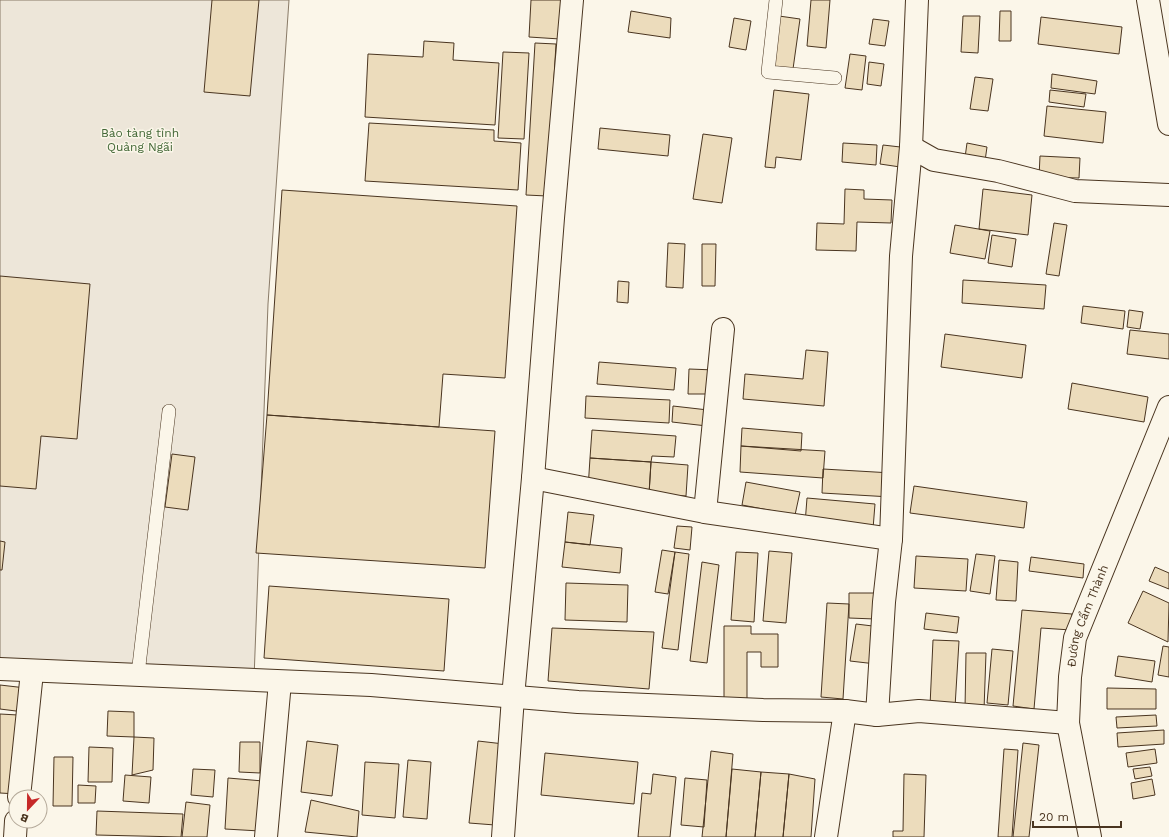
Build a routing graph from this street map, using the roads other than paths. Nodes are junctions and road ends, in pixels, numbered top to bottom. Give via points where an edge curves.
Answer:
1 (572, 0) edge
2 (776, 0) edge
3 (917, 0) edge
4 (1148, 0) edge
5 (835, 78) dead end
6 (1169, 124) edge
7 (911, 147) junction
8 (1169, 195) edge
9 (723, 329) dead end
10 (1169, 407) edge
11 (169, 411) dead end
12 (533, 478) junction
13 (705, 512) junction
14 (891, 539) junction
15 (0, 669) edge
16 (32, 672) junction
17 (138, 674) junction
18 (280, 682) junction
19 (513, 697) junction
20 (845, 711) junction
21 (877, 715) junction
22 (1068, 723) junction
23 (20, 789) edge
24 (266, 837) edge
25 (503, 837) edge
26 (826, 837) edge
27 (1090, 837) edge

1 - 12 street
2 - 5 lane via 768,72
3 - 7 street
4 - 6 street
7 - 8 street via 934,160 998,172 1075,191
7 - 14 street via 901,256
9 - 13 street
10 - 22 street, Đường Cẩm Thành via 1075,638
11 - 17 lane
12 - 13 street
12 - 19 street
13 - 14 street
14 - 21 street
15 - 16 street
16 - 17 street
16 - 23 street
17 - 18 street
18 - 19 street via 371,685
18 - 24 street
19 - 20 street via 763,710
19 - 25 street
20 - 21 street
20 - 26 street
21 - 22 street via 919,711
22 - 27 street, Đường Cẩm Thành

